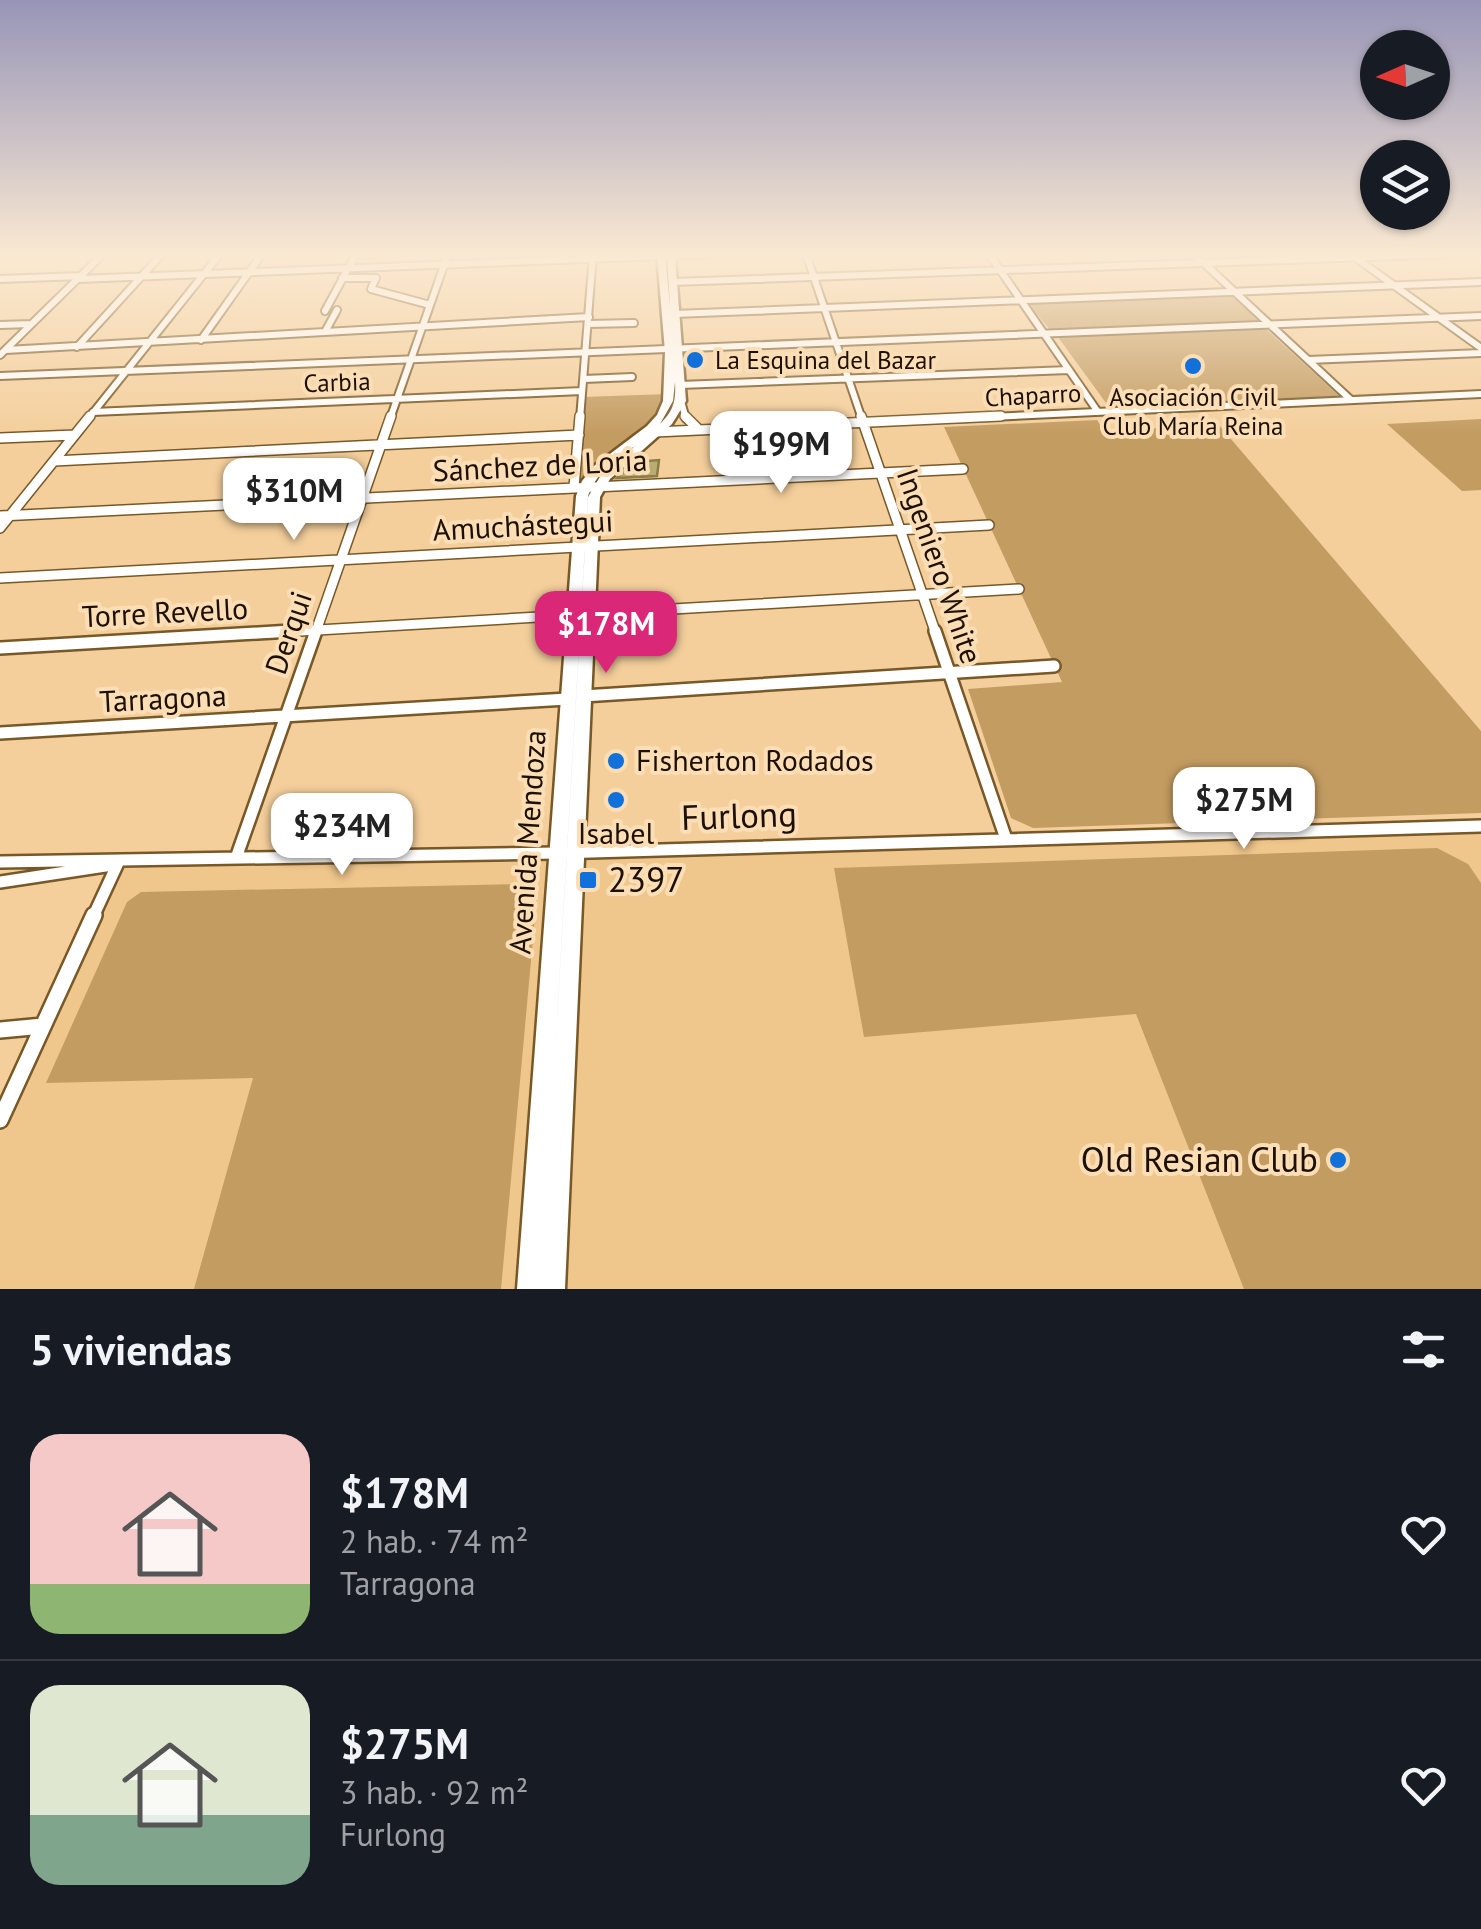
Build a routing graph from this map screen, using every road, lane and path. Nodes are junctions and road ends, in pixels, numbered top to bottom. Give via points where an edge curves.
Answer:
1 (42, 314) edge
2 (107, 314) edge
3 (172, 314) edge
4 (219, 314) edge
5 (334, 314) edge
6 (427, 314) edge
7 (589, 314) edge
8 (670, 314) edge
9 (674, 314) edge
10 (827, 314) edge
11 (1031, 314) edge
12 (1259, 314) edge
13 (1433, 314) edge
14 (1481, 316) edge
15 (1438, 318) junction
16 (589, 321) junction
17 (634, 322) dead end
18 (424, 323) junction
19 (32, 324) junction
20 (1270, 324) junction
21 (0, 325) edge
22 (326, 330) junction
23 (1044, 334) junction
24 (201, 340) junction
25 (838, 342) junction
26 (148, 344) junction
27 (77, 347) junction
28 (672, 349) junction
29 (1481, 350) edge
30 (3, 352) edge
31 (586, 352) junction
32 (411, 359) junction
33 (1308, 360) junction
34 (1070, 370) junction
35 (126, 371) junction
36 (0, 376) edge
37 (632, 376) dead end
38 (584, 379) junction
39 (849, 379) junction
40 (680, 385) junction
41 (582, 391) junction
42 (1481, 394) edge
43 (397, 399) junction
44 (1351, 400) junction
45 (681, 401) junction
46 (93, 412) junction
47 (1098, 412) junction
48 (863, 422) junction
49 (708, 429) junction
50 (658, 431) junction
51 (644, 432) junction
52 (578, 434) junction
53 (75, 435) junction
54 (0, 438) edge
55 (382, 444) junction
56 (54, 461) junction
57 (963, 468) dead end
58 (880, 472) junction
59 (585, 486) junction
60 (363, 497) junction
61 (5, 515) edge
62 (989, 524) dead end
63 (0, 528) edge
64 (900, 530) junction
65 (584, 548) junction
66 (340, 560) junction
67 (0, 578) edge
68 (1019, 589) dead end
69 (922, 594) junction
70 (580, 614) junction
71 (316, 630) junction
72 (0, 648) edge
73 (1054, 666) dead end
74 (949, 673) junction
75 (575, 697) junction
76 (285, 717) junction
77 (0, 733) edge
78 (1481, 826) edge
79 (1005, 836) junction
80 (566, 853) junction
81 (236, 858) junction
82 (0, 862) edge
83 (118, 863) junction
84 (0, 882) edge
85 (43, 1026) junction
86 (0, 1030) edge
87 (0, 1120) edge
88 (529, 1289) edge
89 (554, 1289) edge

1 - 19 street
2 - 27 street
3 - 26 street
4 - 24 street
5 - 22 street
6 - 18 street, Derqui
7 - 16 street
8 - 28 main road
9 - 28 main road
10 - 25 street, Ingeniero White
11 - 23 street
12 - 20 street
13 - 15 street
14 - 15 street
15 - 20 street
15 - 29 street
16 - 17 street
16 - 18 street
16 - 31 street
18 - 22 street
18 - 32 street, Derqui
19 - 21 street
19 - 30 street
20 - 23 street
20 - 33 street
22 - 24 street
23 - 25 street
23 - 34 street
24 - 26 street
25 - 28 street
25 - 39 street, Ingeniero White
26 - 27 street
26 - 35 street
27 - 30 street
28 - 31 street
28 - 40 main road
28 - 51 main road via 668,400
29 - 33 street
31 - 32 street
31 - 38 street
32 - 35 street
32 - 43 street, Derqui
33 - 44 street
34 - 39 street
34 - 47 street
35 - 36 street
35 - 46 street
37 - 38 street
38 - 41 street
39 - 40 street
39 - 48 street, Ingeniero White
40 - 45 main road
41 - 43 street, Carbia
41 - 52 street
42 - 44 street, Chaparro
43 - 46 street, Carbia
43 - 55 street, Derqui
44 - 47 street, Chaparro
45 - 49 street via 688,422
45 - 50 main road
46 - 53 street
47 - 48 street, Chaparro
48 - 49 street, Chaparro
48 - 58 street, Ingeniero White
49 - 50 street, Chaparro
50 - 51 street, Chaparro
50 - 59 main road
51 - 59 main road
52 - 55 street
52 - 59 street
53 - 54 street
53 - 56 street
55 - 56 street
55 - 60 street, Derqui
56 - 61 street
57 - 58 street, Sánchez de Loria
58 - 59 street, Sánchez de Loria
58 - 64 street, Ingeniero White
59 - 60 street, Sánchez de Loria
59 - 65 main road, Avenida Mendoza
60 - 61 street, Sánchez de Loria
60 - 66 street, Derqui
61 - 63 street
62 - 64 street, Amuchástegui
64 - 65 street, Amuchástegui
64 - 69 street, Ingeniero White
65 - 66 street, Amuchástegui
65 - 70 main road, Avenida Mendoza
66 - 67 street, Amuchástegui
66 - 71 street, Derqui
68 - 69 street, Torre Revello
69 - 70 street, Torre Revello
69 - 74 street, Ingeniero White
70 - 71 street, Torre Revello
70 - 75 main road, Avenida Mendoza
71 - 72 street, Torre Revello
71 - 76 street, Derqui
73 - 74 street, Tarragona
74 - 75 street, Tarragona
74 - 79 street, Ingeniero White
75 - 76 street, Tarragona
75 - 80 main road, Avenida Mendoza
76 - 77 street, Tarragona
76 - 81 street, Derqui
78 - 79 street, Furlong
79 - 80 street, Furlong
80 - 81 street, Furlong
80 - 88 main road, Avenida Mendoza
80 - 89 main road, Avenida Mendoza
81 - 83 street, Furlong
82 - 83 street, Furlong
83 - 84 street
83 - 85 street
85 - 86 street
85 - 87 street

